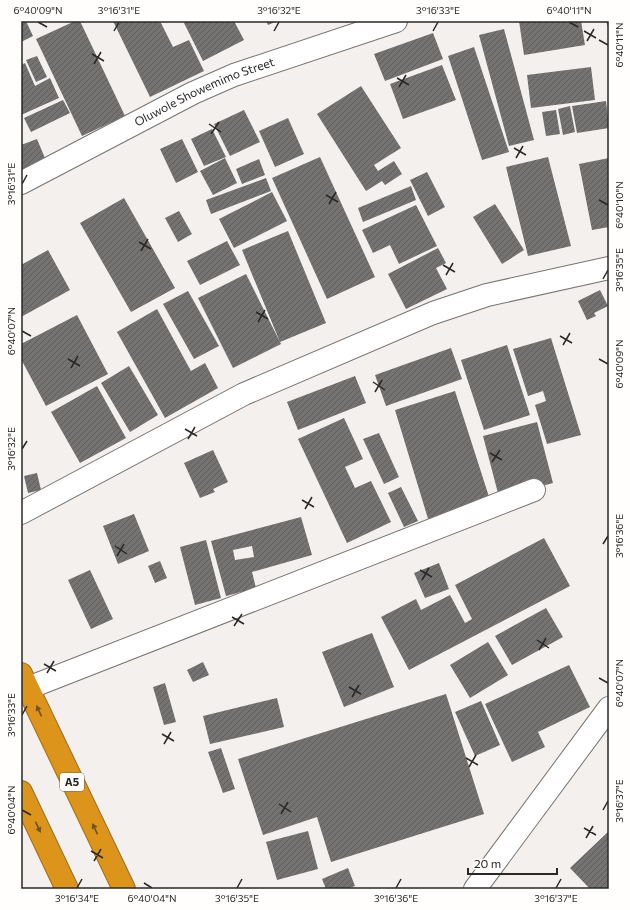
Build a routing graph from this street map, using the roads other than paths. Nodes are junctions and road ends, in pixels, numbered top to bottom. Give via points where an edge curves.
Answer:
1 (396, 21) edge
2 (21, 183) edge
3 (609, 268) edge
4 (534, 490) dead end
5 (21, 513) edge
6 (24, 681) edge
7 (609, 708) edge
8 (21, 792) edge
9 (67, 889) edge
10 (124, 889) edge
11 (476, 889) edge

1 - 2 street, Oluwole Showemimo Street via 234,75 193,93
3 - 5 street via 487,295 433,313 244,394
4 - 6 street
10 -> 6 highway, A5
7 - 11 street
8 -> 9 highway

